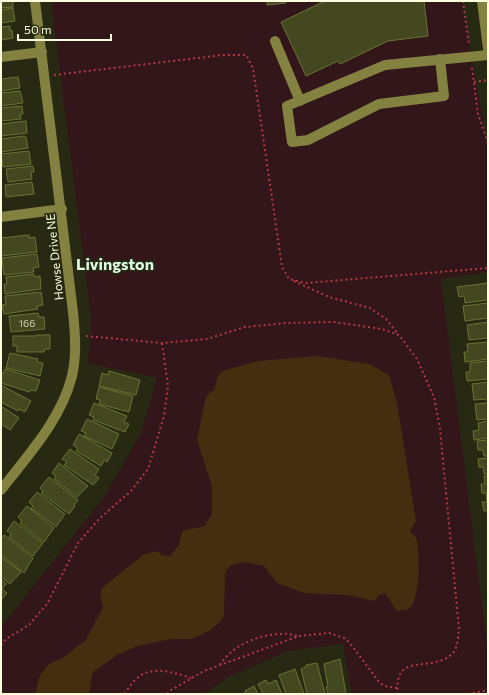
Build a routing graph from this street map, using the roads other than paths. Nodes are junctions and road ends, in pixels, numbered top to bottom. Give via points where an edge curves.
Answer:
1 (35, 1) edge
2 (482, 1) edge
3 (275, 41) dead end
4 (488, 48) edge
5 (42, 52) junction
6 (488, 55) edge
7 (1, 57) edge
8 (440, 59) junction
9 (300, 101) junction
10 (62, 209) junction
11 (1, 217) edge
12 (1, 490) edge

1 - 5 street, Howse Drive NE
2 - 4 street
3 - 9 street
5 - 7 street
5 - 10 street, Howse Drive NE
6 - 8 street
8 - 9 street via 385,64
8 - 9 street via 444,96 379,104 308,140 292,142 287,106
10 - 11 street
10 - 12 street, Howse Drive NE via 74,312 75,358 72,376 66,396 55,417

